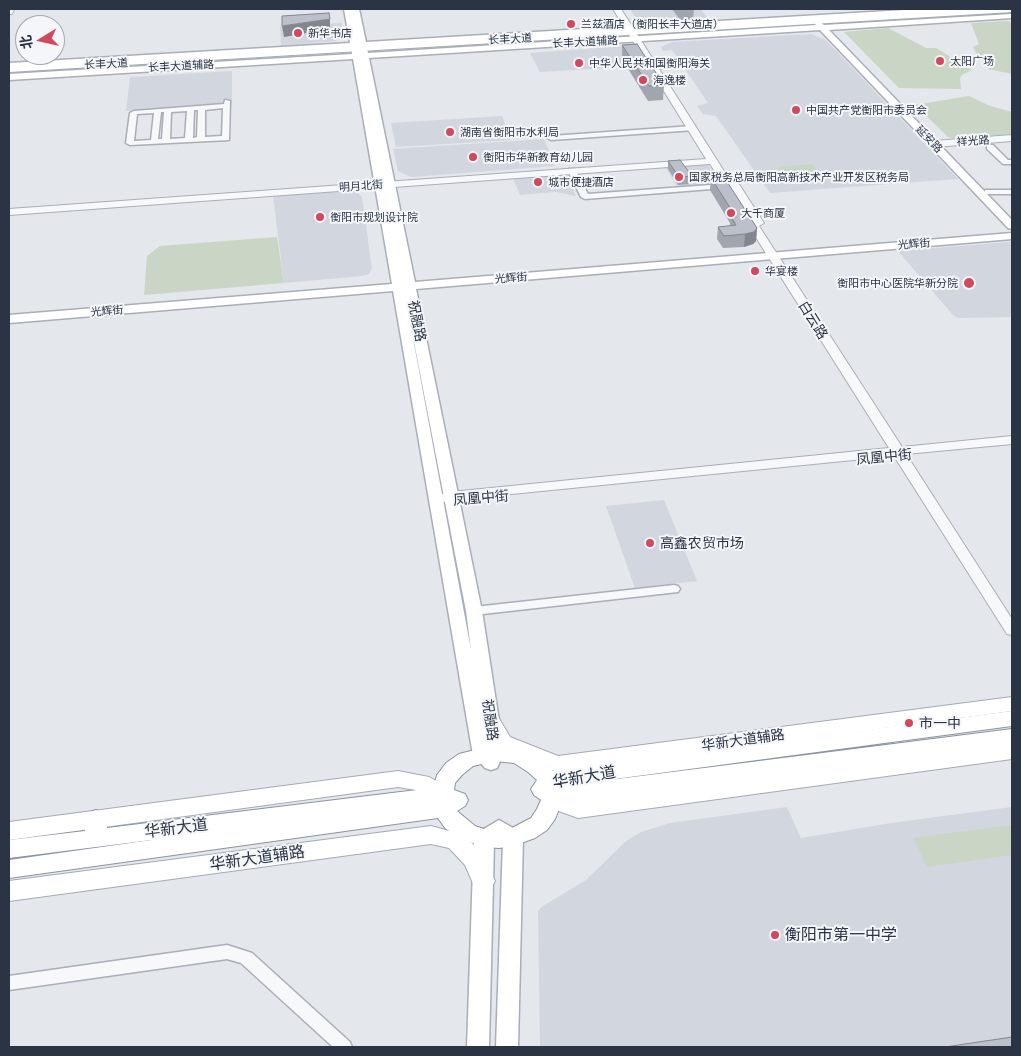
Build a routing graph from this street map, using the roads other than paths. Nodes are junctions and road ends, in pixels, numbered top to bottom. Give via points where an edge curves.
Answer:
1 (10, 9) edge
2 (348, 9) edge
3 (355, 9) edge
4 (617, 9) edge
5 (622, 9) edge
6 (957, 9) edge
7 (9, 12) edge
8 (896, 12) joint
9 (914, 14) junction
10 (1012, 14) edge
11 (836, 16) joint
12 (799, 18) junction
13 (821, 21) edge
14 (784, 22) junction
15 (858, 22) junction
16 (654, 27) joint
17 (616, 29) junction
18 (798, 29) joint
19 (552, 33) junction
20 (635, 33) junction
21 (670, 33) junction
22 (597, 34) junction
23 (576, 35) junction
24 (655, 38) junction
25 (616, 40) joint
26 (382, 47) junction
27 (356, 51) junction
28 (106, 62) junction
29 (182, 63) junction
30 (9, 69) edge
31 (9, 77) edge
32 (191, 108) junction
33 (202, 108) junction
34 (158, 110) junction
35 (168, 110) junction
36 (692, 128) junction
37 (551, 138) dead end
38 (201, 139) junction
39 (1012, 139) edge
40 (190, 140) junction
41 (166, 141) junction
42 (154, 142) junction
43 (938, 144) junction
44 (990, 147) dead end
45 (712, 160) junction
46 (1011, 168) edge
47 (572, 171) junction
48 (384, 184) junction
49 (728, 185) junction
50 (988, 192) junction
51 (1012, 192) edge
52 (9, 211) edge
53 (1012, 218) edge
54 (1012, 226) edge
55 (1012, 234) edge
56 (775, 254) junction
57 (403, 285) junction
58 (9, 318) edge
59 (1012, 440) edge
60 (1012, 444) edge
61 (902, 453) junction
62 (452, 499) junction
63 (436, 500) junction
64 (674, 589) dead end
65 (474, 611) junction
66 (1012, 618) edge
67 (1012, 630) edge
68 (1012, 704) edge
69 (1012, 718) edge
70 (490, 720) junction
71 (1012, 737) edge
72 (1012, 750) edge
73 (489, 757) junction
74 (547, 788) junction
75 (448, 802) junction
76 (96, 828) junction
77 (9, 831) edge
78 (499, 834) junction
79 (9, 850) edge
80 (9, 869) edge
81 (483, 881) junction
82 (9, 891) edge
83 (9, 984) edge
84 (344, 1047) edge
85 (478, 1047) edge
86 (507, 1047) edge

1 - 7 street
2 - 27 main road, 祝融路
3 - 27 main road, 祝融路
4 - 20 street, 白云路
5 - 20 street, 白云路
6 - 9 main road
8 - 9 main road
8 - 11 main road
9 - 10 main road, 长丰大道
9 - 10 main road, 长丰大道
9 - 13 main road, 长丰大道
9 - 15 main road, 长丰大道
10 - 13 main road
11 - 13 main road
12 - 13 main road
12 - 14 main road
12 - 16 main road
13 - 14 main road, 长丰大道
13 - 15 main road, 长丰大道
13 - 15 main road
13 - 18 main road via 820,30
13 - 21 main road, 长丰大道
13 - 43 main road, 延安路
14 - 20 main road, 长丰大道
16 - 20 main road
17 - 19 main road, 长丰大道辅路
17 - 20 main road
17 - 22 main road
18 - 24 main road
19 - 23 main road
19 - 26 main road, 长丰大道辅路
20 - 21 main road, 长丰大道
20 - 22 main road, 长丰大道
20 - 24 main road
20 - 25 main road
20 - 26 main road, 长丰大道
20 - 36 street, 白云路
20 - 56 street, 白云路
21 - 24 main road
22 - 23 main road, 长丰大道
23 - 27 main road, 长丰大道
25 - 27 main road, 长丰大道辅路
26 - 27 main road
26 - 27 main road
27 - 28 main road, 长丰大道辅路
27 - 29 main road, 长丰大道
27 - 29 main road, 长丰大道
27 - 48 main road, 祝融路
28 - 29 main road, 长丰大道
28 - 30 main road, 长丰大道
29 - 30 main road, 长丰大道
29 - 31 main road, 长丰大道辅路
32 - 33 street
32 - 35 street
32 - 40 street
33 - 38 street
33 - 38 street via 227,104 226,138
34 - 35 street
34 - 42 street
34 - 42 street via 134,114 130,144
35 - 41 street
36 - 37 street
36 - 45 street, 白云路
38 - 40 street
39 - 43 street, 祥光路
40 - 41 street
41 - 42 street
43 - 50 main road, 延安路
43 - 54 main road, 延安路
44 - 46 street
45 - 47 street, 明月北街
45 - 48 street, 明月北街
45 - 49 street, 白云路
47 - 48 street, 明月北街
47 - 49 street via 585,197
48 - 52 street, 明月北街
48 - 57 main road, 祝融路
49 - 56 street, 白云路
50 - 51 street
50 - 53 main road, 延安路
55 - 56 main road, 光辉街
56 - 57 main road, 光辉街
56 - 61 street, 白云路
57 - 58 main road, 光辉街
57 - 62 main road, 祝融路
57 - 63 main road, 祝融路
59 - 61 street, 凤凰中街
60 - 61 street, 凤凰中街
61 - 62 street, 凤凰中街
61 - 66 street, 白云路
61 - 67 street, 白云路
62 - 63 street, 凤凰中街
62 - 65 main road, 祝融路
63 - 73 main road, 祝融路
64 - 65 street
65 - 70 main road, 祝融路
68 - 70 main road, 华新大道辅路 via 557,764 503,743
69 - 74 main road, 华新大道
70 - 73 main road, 祝融路
71 - 74 main road, 华新大道
72 - 74 main road via 578,809 564,804
73 - 74 main road via 508,754 528,760 543,772
73 - 75 main road via 466,760 454,770 445,782
74 - 78 main road via 547,813 539,824 527,832
75 - 76 main road, 华新大道
75 - 78 main road via 453,822 467,832
75 - 80 main road, 华新大道
76 - 77 main road
76 - 79 main road, 华新大道
78 - 81 main road
78 - 86 main road
81 - 82 main road, 华新大道辅路 via 474,860 456,840 431,835
81 - 85 main road
83 - 84 street via 227,952 246,958

